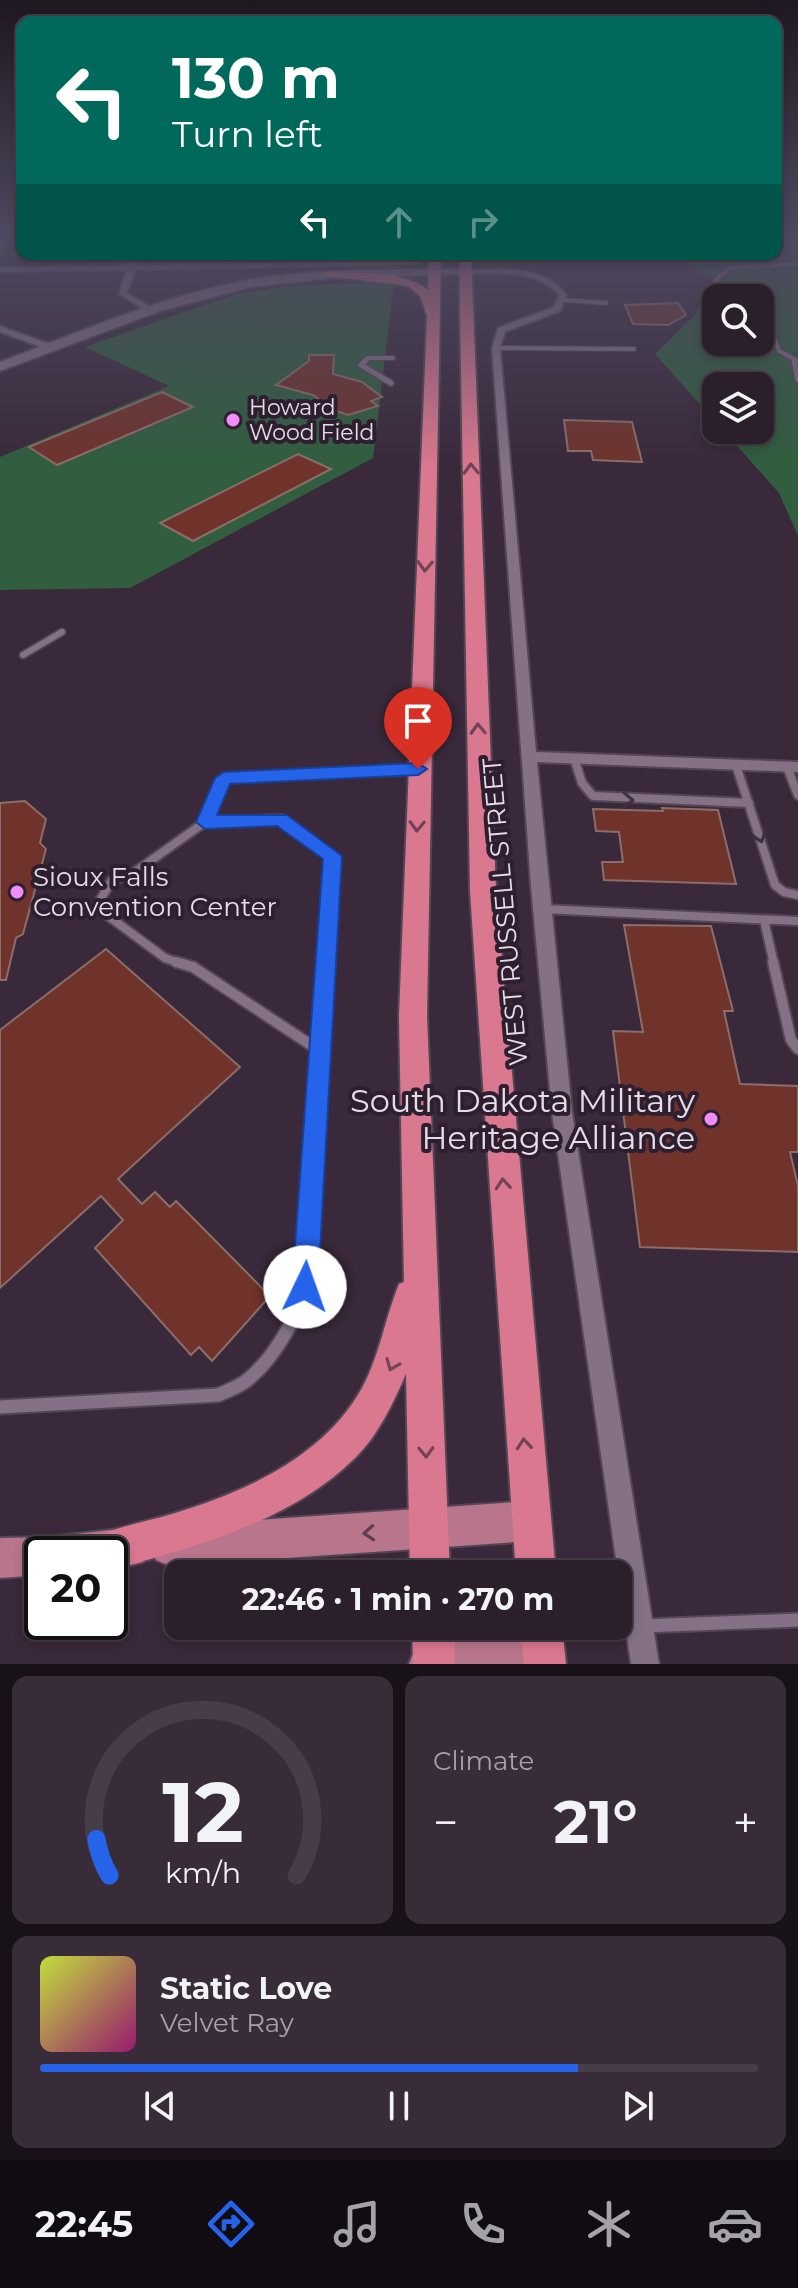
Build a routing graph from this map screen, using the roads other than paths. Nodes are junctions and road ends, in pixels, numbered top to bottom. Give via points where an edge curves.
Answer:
1 (147, 314) edge
2 (431, 314) edge
3 (433, 314) edge
4 (459, 314) edge
5 (466, 314) edge
6 (548, 314) edge
7 (433, 320) junction
8 (0, 329) edge
9 (774, 338) edge
10 (467, 339) junction
11 (52, 348) junction
12 (496, 348) junction
13 (634, 349) dead end
14 (393, 358) dead end
15 (796, 361) edge
16 (0, 367) edge
17 (798, 380) edge
18 (391, 383) dead end
19 (62, 632) dead end
20 (23, 655) dead end
21 (528, 757) junction
22 (574, 758) junction
23 (736, 765) junction
24 (792, 767) edge
25 (418, 769) junction
26 (798, 795) edge
27 (749, 803) junction
28 (205, 822) junction
29 (798, 895) edge
30 (541, 909) junction
31 (764, 920) junction
32 (798, 921) edge
33 (317, 1049) junction
34 (798, 1049) edge
35 (419, 1234) junction
36 (0, 1407) edge
37 (530, 1521) junction
38 (428, 1529) junction
39 (128, 1546) edge
40 (128, 1548) edge
41 (24, 1556) edge
42 (0, 1558) edge
43 (429, 1560) edge
44 (534, 1560) edge
45 (798, 1620) edge
46 (638, 1626) junction
47 (433, 1640) edge
48 (544, 1648) edge
49 (433, 1664) edge
50 (645, 1664) edge

1 - 11 street
2 - 7 highway
3 - 7 highway
4 - 10 highway
5 - 10 highway, WEST RUSSELL STREET
6 - 12 street via 501,330
7 -> 25 highway
8 - 11 street
9 - 15 lane via 779,351
37 -> 10 highway, WEST RUSSELL STREET via 483,891
11 - 16 street
12 - 13 lane
12 - 21 street, WEST RUSSELL STREET
14 - 18 lane via 368,358 361,365
15 - 17 lane
19 - 20 lane
21 - 22 street
21 - 30 street, WEST RUSSELL STREET
22 - 23 street
22 -> 27 lane via 582,783 593,796
23 - 24 street
23 - 27 lane
24 - 26 lane
25 - 28 lane via 224,778
25 -> 35 highway via 413,1016
27 -> 29 lane via 775,885
28 - 33 lane via 281,819 332,856
28 - 33 lane via 132,874 112,880 96,907 165,958 193,967
30 - 31 lane
30 - 46 street, WEST RUSSELL STREET via 562,1112
31 - 32 lane
31 - 34 lane via 791,1040
33 - 36 lane via 305,1287 275,1351 245,1382 218,1395
35 -> 38 highway
35 -> 39 highway via 395,1360 359,1426 332,1457 268,1499
37 - 38 main road
37 - 44 highway, WEST RUSSELL STREET
38 -> 40 main road
38 - 43 highway
41 - 42 main road
45 - 46 lane
46 - 50 street, WEST RUSSELL STREET
47 - 49 highway
48 - 49 main road

